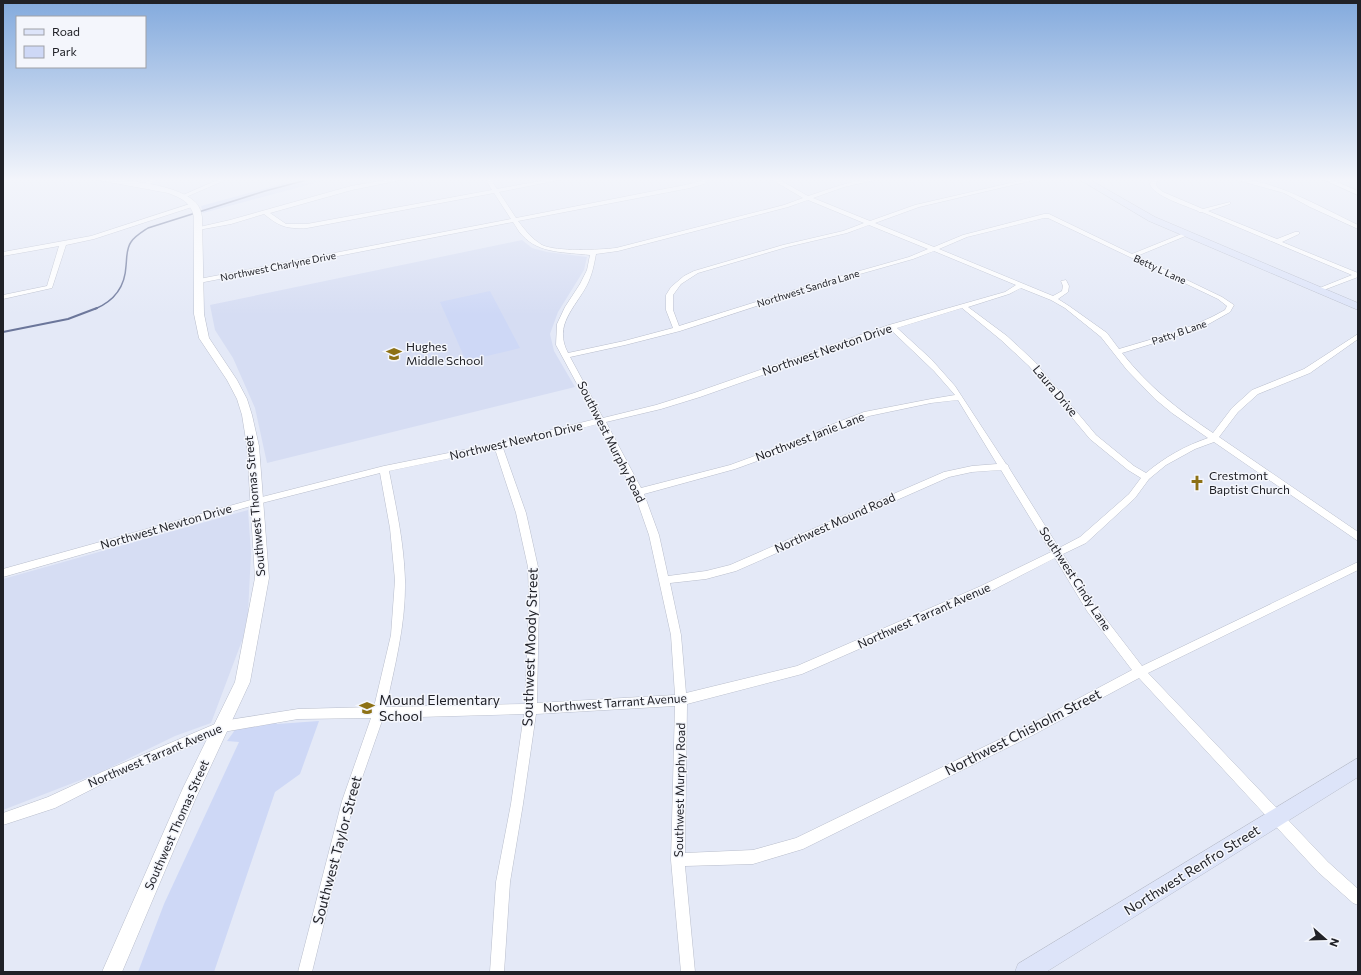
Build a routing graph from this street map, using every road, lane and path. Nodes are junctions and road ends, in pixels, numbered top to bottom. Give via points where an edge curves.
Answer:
1 (143, 224) edge
2 (198, 224) edge
3 (223, 224) edge
4 (279, 224) edge
5 (315, 224) edge
6 (497, 224) edge
7 (517, 224) edge
8 (714, 224) edge
9 (870, 224) edge
10 (873, 224) edge
11 (1018, 224) edge
12 (1065, 224) edge
13 (1164, 224) edge
14 (1231, 224) edge
15 (198, 228) junction
16 (1186, 234) junction
17 (1297, 234) dead end
18 (1276, 242) junction
19 (62, 243) junction
20 (935, 249) junction
21 (593, 253) junction
22 (3, 254) edge
23 (1132, 256) junction
24 (1357, 275) edge
25 (199, 281) junction
26 (1064, 281) dead end
27 (1021, 285) junction
28 (1319, 290) junction
29 (3, 297) edge
30 (1053, 299) junction
31 (1227, 301) joint
32 (963, 306) junction
33 (1358, 307) edge
34 (892, 327) junction
35 (677, 329) junction
36 (1358, 336) edge
37 (1117, 352) junction
38 (566, 356) junction
39 (960, 397) junction
40 (602, 422) junction
41 (1213, 438) junction
42 (498, 446) junction
43 (1005, 467) junction
44 (384, 469) junction
45 (1146, 477) junction
46 (639, 492) junction
47 (258, 501) junction
48 (1358, 537) edge
49 (1057, 553) junction
50 (1358, 566) edge
51 (3, 573) edge
52 (665, 580) junction
53 (1140, 672) junction
54 (681, 700) junction
55 (531, 709) junction
56 (379, 712) junction
57 (222, 727) junction
58 (1358, 767) edge
59 (1276, 818) junction
60 (3, 819) edge
61 (678, 860) junction
62 (1358, 898) edge
63 (112, 972) edge
64 (305, 972) edge
65 (497, 972) edge
66 (688, 972) edge
67 (1026, 972) edge

1 - 19 street
2 - 15 street, Southwest Thomas Street
3 - 15 street
4 - 5 street via 296,227
6 - 25 street, Northwest Charlyne Drive
7 - 21 street via 524,234 540,246 567,252
8 - 21 street via 639,245
9 - 35 street via 722,264 683,278 669,294 667,307
10 - 20 street
11 - 20 street, Northwest Sandra Lane via 965,236
12 - 23 street, Betty L Lane
13 - 16 main road
14 - 18 street
15 - 25 street, Southwest Thomas Street
16 - 23 street
16 - 28 main road
17 - 18 street
18 - 24 street
19 - 22 street
19 - 29 street via 50,287
20 - 27 street
20 - 35 street, Northwest Sandra Lane
21 - 38 street, Southwest Murphy Road via 588,274 562,317 559,328 560,345
23 - 31 street, Betty L Lane
24 - 28 street
25 - 47 street, Southwest Thomas Street via 199,314 204,338 232,380 247,415 253,446
26 - 30 street via 1065,292
27 - 30 street
27 - 32 street, Northwest Newton Drive via 1007,293
28 - 33 main road
30 - 37 street via 1086,320 1104,335
31 - 37 street, Patty B Lane via 1230,305 1222,316
32 - 34 street, Northwest Newton Drive
32 - 45 street, Laura Drive via 1032,364 1093,436 1130,468
34 - 39 street, Southwest Cindy Lane via 925,357
34 - 40 street, Northwest Newton Drive via 697,395
35 - 38 street, Northwest Sandra Lane
36 - 41 street, Northwest Tarrant Avenue via 1307,371 1255,392 1234,410
37 - 41 street via 1158,396
38 - 40 street, Southwest Murphy Road
39 - 43 street, Southwest Cindy Lane
39 - 46 street, Northwest Janie Lane via 867,414 807,440 732,466
40 - 42 street, Northwest Newton Drive
40 - 46 street, Southwest Murphy Road
41 - 45 street, Northwest Tarrant Avenue via 1163,463
41 - 48 street
42 - 44 street, Northwest Newton Drive
42 - 55 street, Southwest Moody Street via 521,513 534,567
43 - 49 street, Southwest Cindy Lane
43 - 52 street, Northwest Mound Road via 947,474 732,568 706,575
44 - 47 street, Northwest Newton Drive
44 - 56 street, Southwest Taylor Street via 395,528 400,580 396,635
45 - 49 street, Northwest Tarrant Avenue via 1132,496 1104,523 1083,540
46 - 52 street, Southwest Murphy Road via 654,535
47 - 51 street, Northwest Newton Drive
47 - 57 street, Southwest Thomas Street via 262,578 242,682
49 - 53 street, Southwest Cindy Lane via 1091,608
49 - 54 street, Northwest Tarrant Avenue via 985,589 798,671
50 - 53 street, Northwest Chisholm Street
52 - 54 street, Southwest Murphy Road via 676,635
53 - 59 street, Southwest Cindy Lane
53 - 61 street, Northwest Chisholm Street via 1029,731 798,844 753,858
54 - 55 street, Northwest Tarrant Avenue
54 - 61 street, Southwest Murphy Road
55 - 56 street, Northwest Tarrant Avenue
55 - 65 street, Southwest Moody Street via 503,882
56 - 57 street, Northwest Tarrant Avenue via 298,714
56 - 64 street, Southwest Taylor Street via 348,801
57 - 60 street, Northwest Tarrant Avenue via 106,776 50,803
57 - 63 street, Southwest Thomas Street via 189,794
58 - 59 main road, Northwest Renfro Street
59 - 62 street, Southwest Cindy Lane
59 - 67 main road, Northwest Renfro Street
61 - 66 street, Southwest Murphy Road

